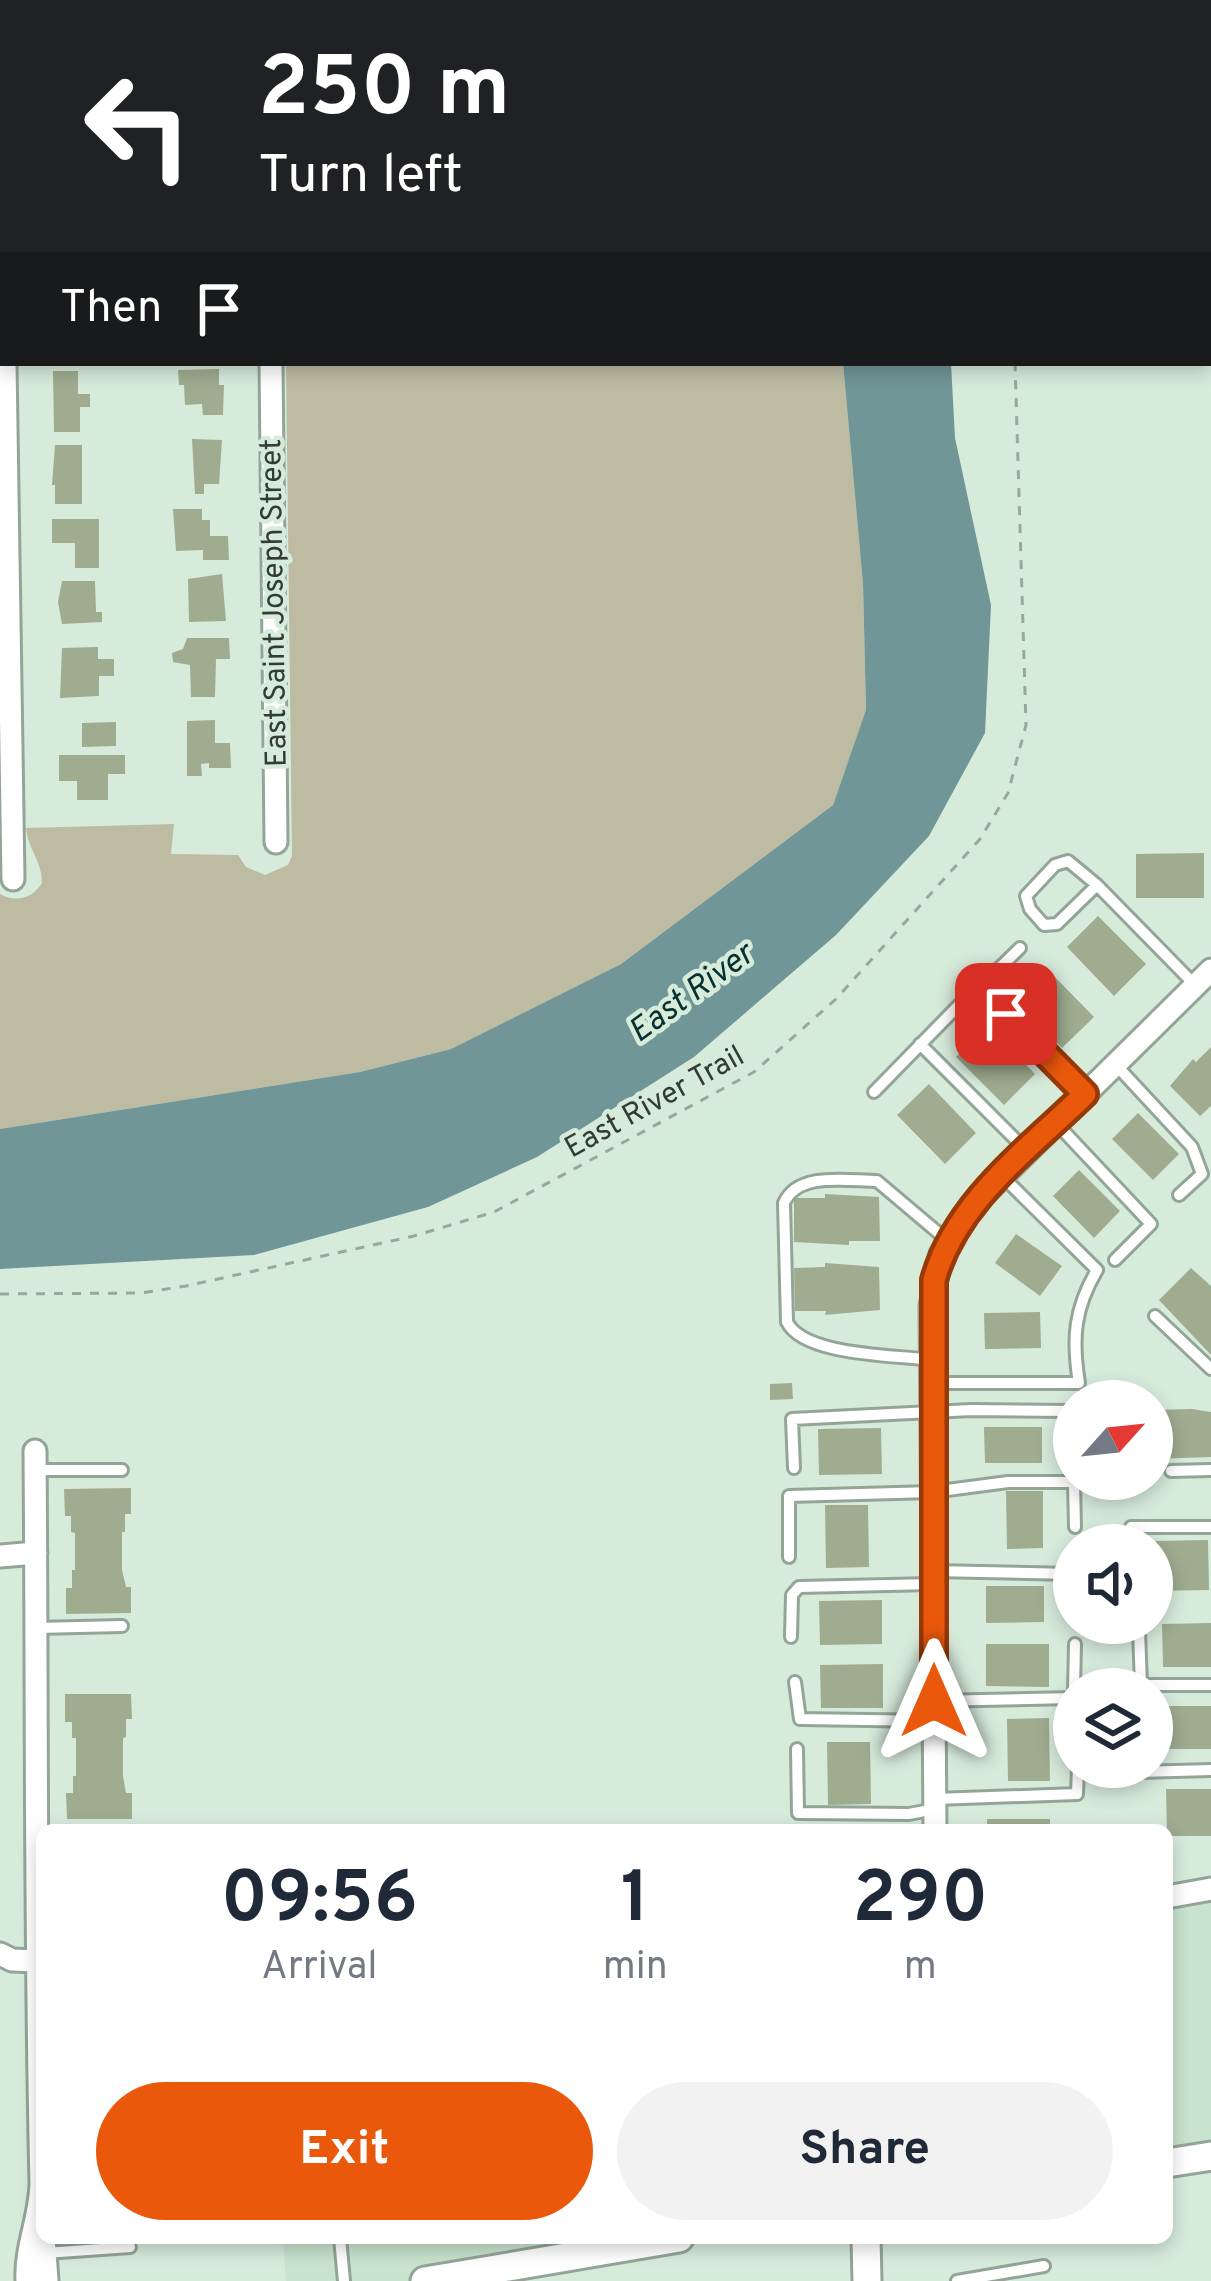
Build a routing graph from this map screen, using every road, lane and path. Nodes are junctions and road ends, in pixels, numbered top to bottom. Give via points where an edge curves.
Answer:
1 (4, 366) edge
2 (271, 366) edge
3 (1015, 366) edge
4 (276, 842) dead end
5 (13, 879) dead end
6 (1097, 885) junction
7 (1020, 947) dead end
8 (1203, 978) edge
9 (960, 1004) dead end
10 (920, 1044) junction
11 (1115, 1064) junction
12 (874, 1092) dead end
13 (1085, 1094) junction
14 (1056, 1123) junction
15 (1027, 1151) junction
16 (1002, 1176) junction
17 (1179, 1195) dead end
18 (948, 1240) junction
19 (1114, 1260) dead end
20 (0, 1294) edge
21 (1155, 1316) dead end
22 (1211, 1369) edge
23 (931, 1371) junction
24 (1053, 1411) edge
25 (932, 1414) junction
26 (35, 1460) joint
27 (794, 1468) dead end
28 (122, 1470) dead end
29 (1211, 1470) edge
30 (1173, 1471) edge
31 (932, 1492) junction
32 (1076, 1524) edge
33 (1173, 1527) edge
34 (1211, 1527) edge
35 (36, 1553) junction
36 (0, 1556) edge
37 (789, 1557) dead end
38 (1053, 1574) edge
39 (933, 1577) junction
40 (122, 1626) dead end
41 (36, 1628) junction
42 (791, 1636) dead end
43 (1075, 1644) dead end
44 (1139, 1644) edge
45 (1074, 1668) edge
46 (795, 1682) dead end
47 (1211, 1685) edge
48 (1053, 1700) edge
49 (934, 1711) junction
50 (797, 1749) dead end
51 (1211, 1770) edge
52 (1173, 1771) edge
53 (1077, 1788) edge
54 (935, 1813) edge
55 (1211, 1889) edge
56 (1173, 1896) edge
57 (0, 1954) edge
58 (36, 1961) joint
59 (1211, 2156) edge
60 (1173, 2161) edge
61 (36, 2219) edge
62 (341, 2244) edge
63 (644, 2244) edge
64 (866, 2244) edge
65 (44, 2246) edge
66 (130, 2247) dead end
67 (1044, 2266) dead end
68 (27, 2281) edge
69 (46, 2281) edge
70 (344, 2281) edge
71 (425, 2281) edge
72 (867, 2281) edge
73 (957, 2281) edge

1 - 5 street
2 - 4 street, East Saint Joseph Street
3 - 20 path, East River Trail via 1028,697 1016,770 980,839 804,1030 754,1072 494,1212 186,1286
6 - 6 lane via 1068,861 1055,865 1026,902 1044,925 1057,924
6 - 8 lane
7 - 13 lane via 980,987
8 - 11 street
9 - 10 lane
10 - 12 lane
10 - 15 lane
11 - 13 street
11 - 17 lane via 1192,1147 1202,1174
13 - 14 street
14 - 15 street
14 - 19 lane via 1151,1224
15 - 16 street
16 - 18 street
16 - 23 lane via 1097,1270 1079,1300 1079,1383
18 - 23 street via 934,1280
18 - 23 lane via 878,1181 809,1182 784,1203 792,1333
21 - 22 lane
23 - 25 street
24 - 25 lane
25 - 27 lane via 792,1420
25 - 31 street
26 - 28 lane
26 - 35 street
29 - 30 lane
31 - 32 lane via 1074,1482
31 - 37 lane via 789,1496
31 - 39 street
33 - 34 lane
35 - 36 street
35 - 41 street
38 - 39 lane
39 - 42 lane via 799,1587
39 - 49 street
40 - 41 lane
41 - 58 street
43 - 45 lane
44 - 47 lane via 1141,1685
46 - 49 lane via 800,1719
48 - 49 lane
49 - 54 street
50 - 54 lane via 798,1813
51 - 52 lane
53 - 54 lane
55 - 56 street
57 - 58 street
59 - 60 street
61 - 68 street
62 - 70 lane
63 - 71 street
64 - 72 street
65 - 66 lane
65 - 69 street
67 - 73 lane

